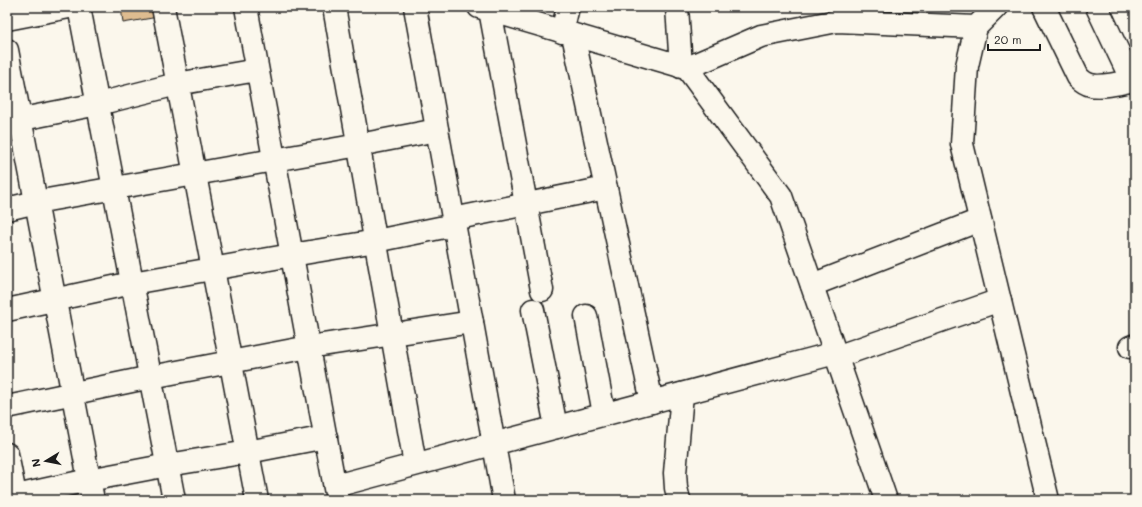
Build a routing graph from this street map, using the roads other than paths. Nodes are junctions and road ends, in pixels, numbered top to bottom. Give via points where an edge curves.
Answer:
1 (69, 7) edge
2 (79, 7) edge
3 (163, 7) edge
4 (246, 7) edge
5 (334, 7) edge
6 (415, 7) edge
7 (568, 7) edge
8 (677, 7) edge
9 (1044, 7) edge
10 (1096, 7) edge
11 (484, 9) edge
12 (34, 10) edge
13 (879, 15) edge
14 (986, 15) edge
15 (7, 19) edge
16 (567, 33) junction
17 (7, 50) edge
18 (684, 68) junction
19 (257, 70) junction
20 (1134, 80) edge
21 (177, 84) junction
22 (98, 104) junction
23 (14, 121) edge
24 (437, 130) junction
25 (359, 145) junction
26 (274, 160) junction
27 (195, 174) junction
28 (606, 188) junction
29 (114, 189) junction
30 (36, 202) junction
31 (526, 204) junction
32 (7, 209) edge
33 (980, 220) junction
34 (454, 222) junction
35 (376, 241) junction
36 (292, 255) junction
37 (213, 268) junction
38 (132, 283) junction
39 (812, 286) junction
40 (542, 290) dead end
41 (55, 300) junction
42 (1000, 300) junction
43 (7, 310) edge
44 (533, 310) dead end
45 (586, 316) dead end
46 (472, 322) junction
47 (392, 334) junction
48 (309, 347) junction
49 (836, 355) junction
50 (231, 362) junction
51 (151, 377) junction
52 (72, 393) junction
53 (682, 394) junction
54 (652, 402) junction
55 (7, 407) edge
56 (604, 414) junction
57 (556, 427) junction
58 (326, 437) junction
59 (493, 444) junction
60 (248, 452) junction
61 (7, 454) edge
62 (415, 464) junction
63 (168, 465) junction
64 (91, 490) edge
65 (336, 493) edge
66 (13, 498) edge
67 (174, 500) edge
68 (257, 500) edge
69 (504, 500) edge
70 (679, 500) edge
71 (886, 500) edge
72 (1048, 500) edge

1 - 12 street
2 - 22 street
3 - 21 street
4 - 19 street
5 - 25 street
6 - 24 street
7 - 16 street
8 - 18 street
9 - 20 street via 1078,77 1084,82 1091,86 1099,86
10 - 20 street
11 - 16 street
11 - 31 street
12 - 15 street
13 - 14 street
13 - 18 street via 761,36
14 - 33 street via 967,66 962,144
16 - 18 street
16 - 28 street
17 - 23 street
18 - 39 street via 781,196
19 - 21 street
19 - 26 street
21 - 22 street
21 - 27 street
22 - 23 street
22 - 29 street
23 - 30 street
24 - 25 street
24 - 34 street
25 - 26 street
25 - 35 street
26 - 27 street
26 - 36 street
27 - 29 street
27 - 37 street
28 - 31 street
28 - 54 street
29 - 30 street
29 - 38 street
30 - 32 street
30 - 41 street
31 - 34 street
31 - 40 street
33 - 39 street
33 - 42 street
34 - 35 street
34 - 46 street
35 - 36 street
35 - 47 street
36 - 37 street
36 - 48 street
37 - 38 street
37 - 50 street
38 - 41 street
38 - 51 street
39 - 49 street
41 - 43 street
41 - 52 street
42 - 49 street
42 - 72 street
44 - 57 street
45 - 56 street
46 - 47 street
46 - 59 street
47 - 48 street
47 - 62 street
48 - 50 street
48 - 58 street
49 - 53 street
49 - 71 street
50 - 51 street
50 - 60 street
51 - 52 street
51 - 63 street
52 - 55 street
52 - 64 street
53 - 54 street
53 - 70 street via 675,473
54 - 56 street
56 - 57 street
57 - 59 street
58 - 60 street
58 - 65 street
59 - 62 street
59 - 69 street
60 - 63 street
60 - 68 street
61 - 66 street
62 - 65 street
63 - 64 street
63 - 67 street
64 - 66 street

